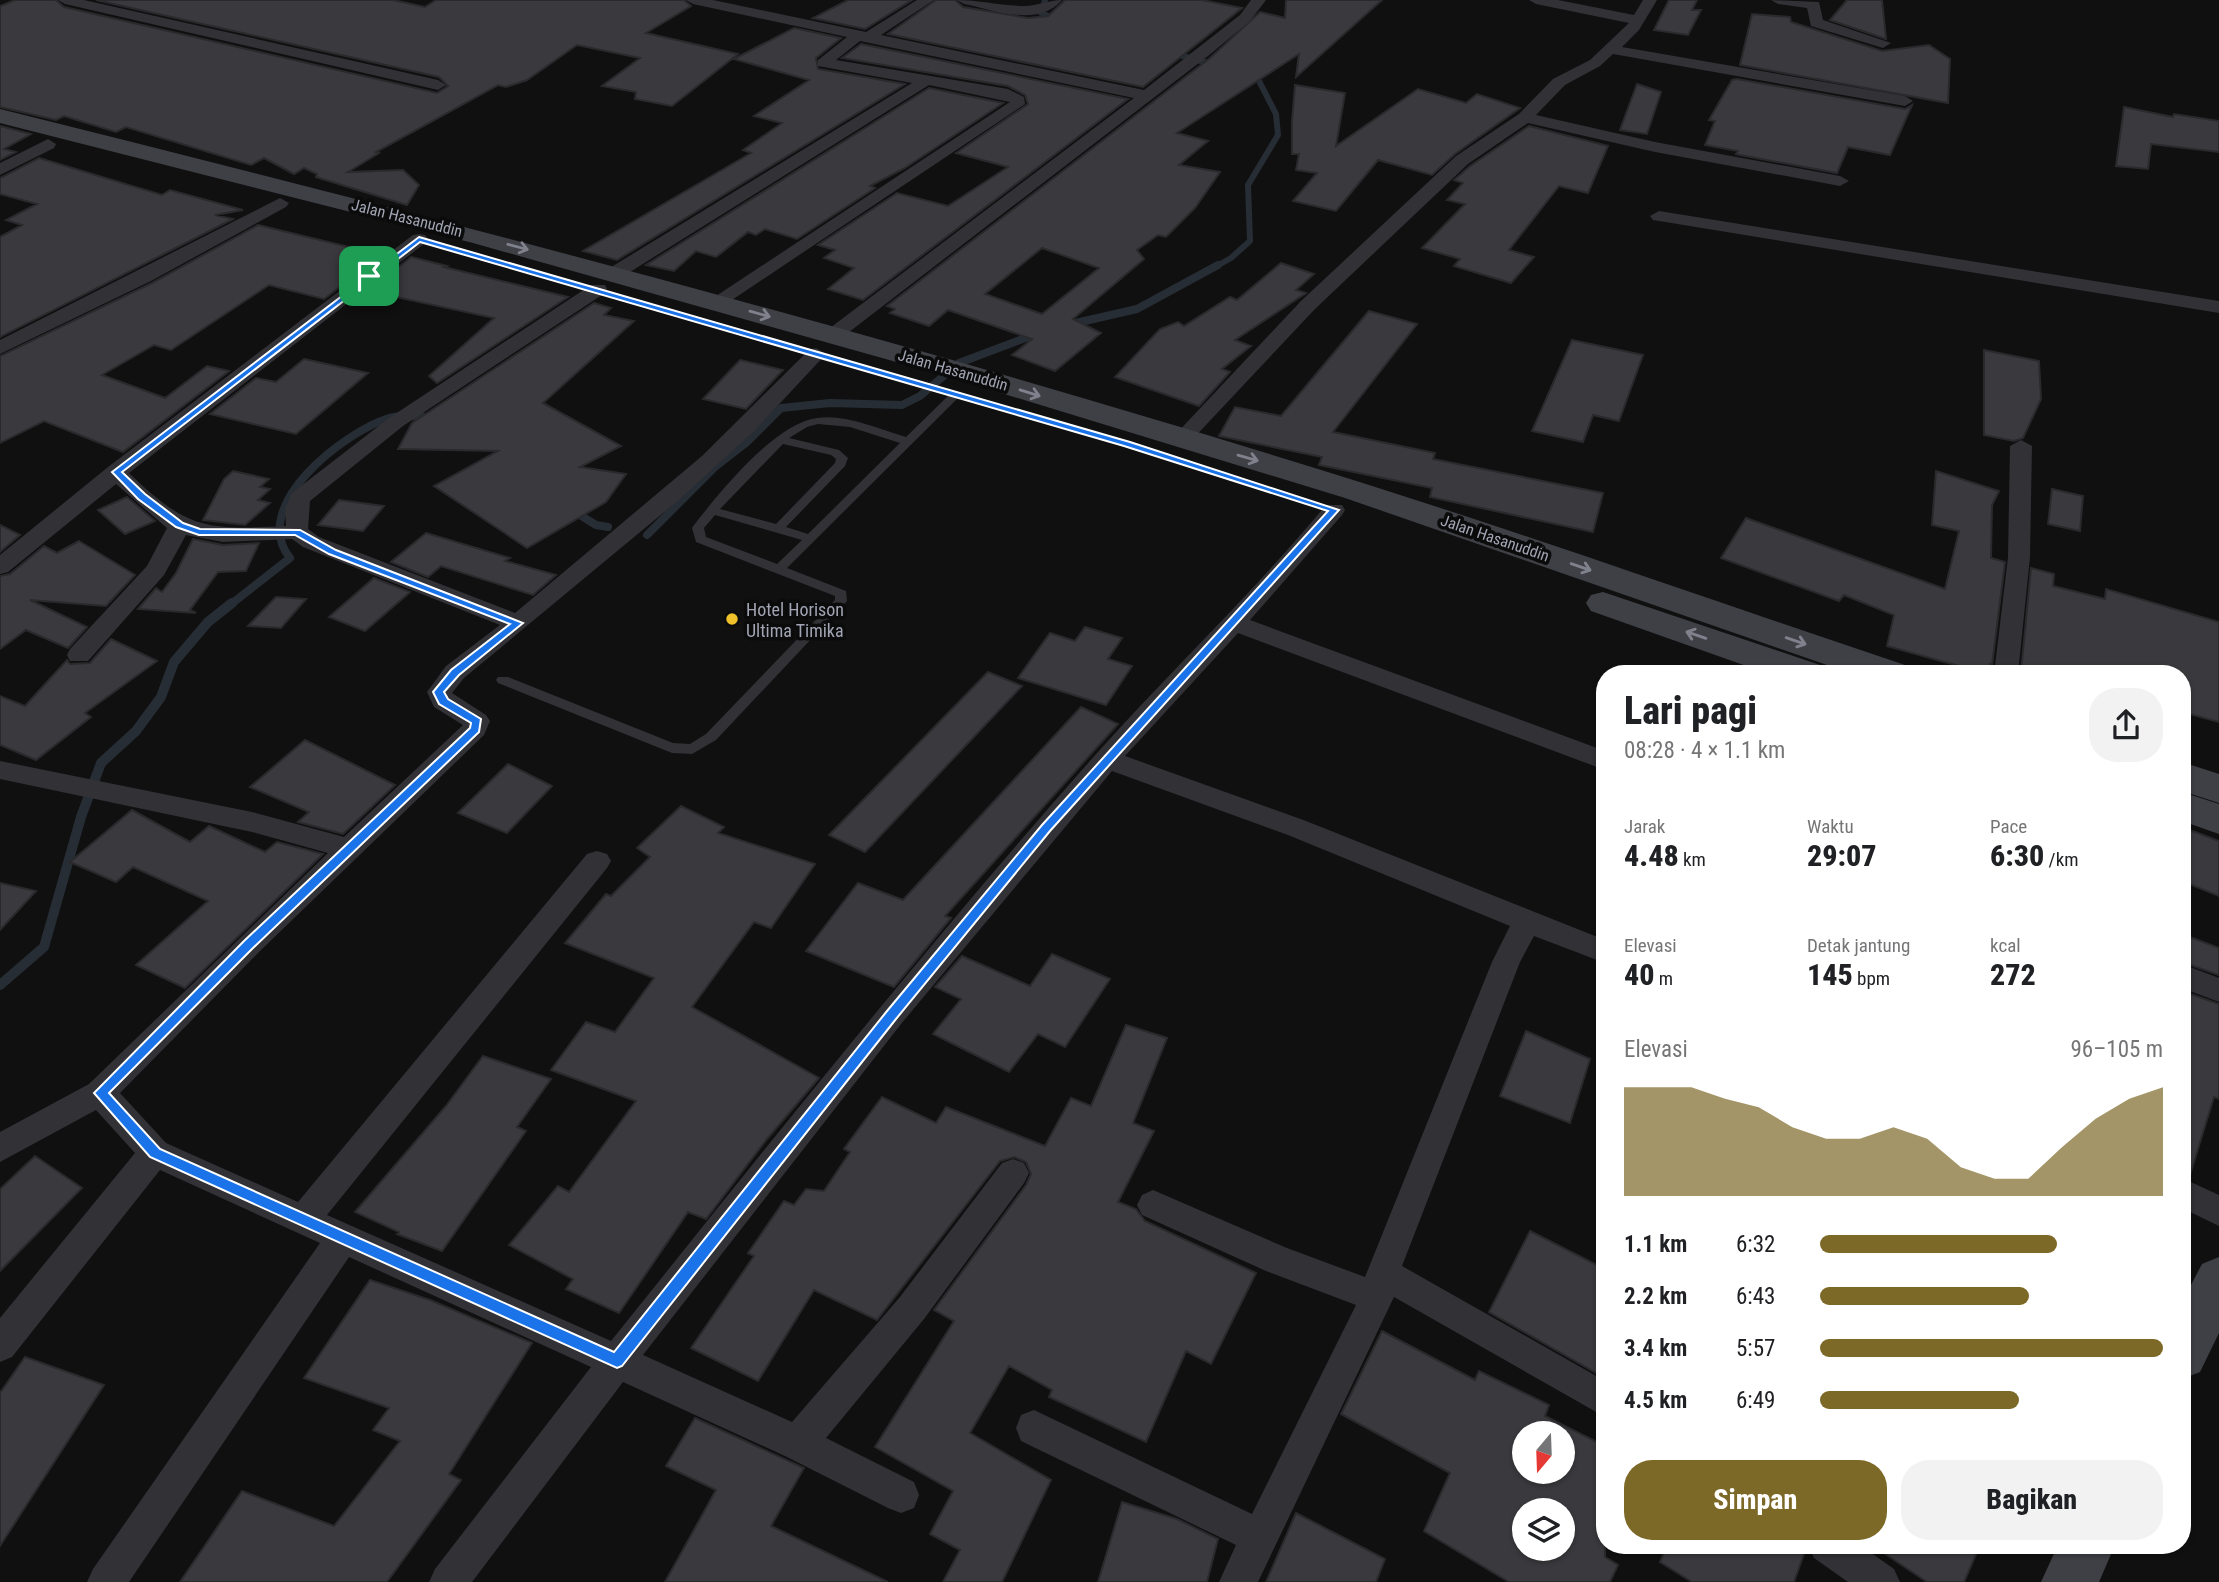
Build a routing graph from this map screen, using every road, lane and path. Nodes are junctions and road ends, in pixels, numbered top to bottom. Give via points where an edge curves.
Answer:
1 (65, 0) edge
2 (696, 0) edge
3 (926, 0) edge
4 (964, 0) edge
5 (1259, 0) edge
6 (1536, 0) edge
7 (1650, 0) edge
8 (1778, 0) edge
9 (1044, 7) edge
10 (1638, 20) junction
11 (862, 37) junction
12 (1883, 43) dead end
13 (1609, 50) junction
14 (1188, 64) joint
15 (927, 80) junction
16 (438, 85) dead end
17 (1147, 96) junction
18 (1905, 101) dead end
19 (0, 117) edge
20 (1525, 117) junction
21 (0, 132) edge
22 (48, 144) junction
23 (0, 170) edge
24 (1840, 181) dead end
25 (280, 203) junction
26 (1659, 216) dead end
27 (419, 239) junction
28 (607, 281) junction
29 (720, 302) junction
30 (2219, 307) edge
31 (824, 345) junction
32 (0, 348) edge
33 (948, 383) junction
34 (1182, 439) junction
35 (781, 440) junction
36 (906, 441) junction
37 (2021, 446) dead end
38 (116, 472) junction
39 (712, 510) junction
40 (1334, 510) junction
41 (180, 525) junction
42 (777, 530) junction
43 (263, 532) joint
44 (296, 532) junction
45 (810, 538) junction
46 (0, 567) edge
47 (779, 569) junction
48 (518, 623) junction
49 (1234, 623) junction
50 (79, 656) dead end
51 (1781, 665) edge
52 (1866, 665) edge
53 (2007, 665) edge
54 (503, 680) dead end
55 (1596, 758) edge
56 (1107, 759) junction
57 (0, 769) edge
58 (2191, 779) edge
59 (2219, 789) edge
60 (2191, 809) edge
61 (2219, 819) edge
62 (348, 848) junction
63 (597, 861) dead end
64 (1527, 921) junction
65 (1596, 948) edge
66 (2191, 979) edge
67 (2219, 990) edge
68 (100, 1093) junction
69 (0, 1149) edge
70 (155, 1153) junction
71 (1013, 1173) dead end
72 (2191, 1197) edge
73 (1153, 1205) dead end
74 (2219, 1211) edge
75 (303, 1220) junction
76 (342, 1239) junction
77 (2219, 1280) edge
78 (1380, 1285) junction
79 (2191, 1337) edge
80 (0, 1345) edge
81 (617, 1361) junction
82 (1596, 1396) edge
83 (1034, 1428) dead end
84 (798, 1443) junction
85 (901, 1495) dead end
86 (1262, 1538) junction
87 (1840, 1554) edge
88 (2083, 1554) edge
89 (106, 1582) edge
90 (448, 1582) edge
91 (1238, 1582) edge
92 (1881, 1582) edge
93 (2069, 1582) edge

1 - 16 street
2 - 11 street
3 - 11 street
4 - 9 street
5 - 14 street via 1245,18
6 - 10 street
7 - 10 street
8 - 12 street via 1814,5 1816,23
10 - 13 street
11 - 15 street via 823,63
11 - 17 street
13 - 18 street
13 - 20 street via 1559,82
14 - 17 street
15 - 28 street
15 - 29 street via 1008,94 1018,100
17 - 31 street
19 -> 28 street, Jalan Hasanuddin
20 - 24 street via 1655,148
20 - 34 street via 1462,160 1308,305
21 - 22 street, Jalan Hasanuddin
22 - 23 street
22 - 25 street, Jalan Hasanuddin
25 - 27 street, Jalan Hasanuddin
25 - 32 street
26 - 30 street
27 - 28 street, Jalan Hasanuddin
27 - 38 street
28 - 29 street, Jalan Hasanuddin
28 - 31 street, Jalan Hasanuddin
28 - 44 street via 396,422 300,498
29 -> 31 street, Jalan Hasanuddin
31 - 33 street, Jalan Hasanuddin
31 - 48 street via 670,494
33 -> 34 street, Jalan Hasanuddin
33 - 36 lane
33 - 40 street, Jalan Hasanuddin
34 -> 52 street, Jalan Hasanuddin via 1356,491
35 - 36 lane via 802,425 818,421
35 - 39 lane
35 - 42 lane via 835,452 842,458
36 - 45 lane
37 - 53 street via 2019,557
38 - 41 street
38 - 46 street
39 - 42 lane
39 - 47 lane via 698,528 699,539
40 - 49 street
51 -> 40 street, Jalan Hasanuddin
41 - 43 street via 199,532
41 - 50 street via 156,570
42 - 45 lane
43 - 44 street
44 - 48 street via 332,552
45 - 47 lane
47 - 54 lane via 842,594 841,601 711,737 692,749 672,748
48 - 62 street via 455,672 439,692 443,701 474,719 477,727
49 - 55 street
49 - 56 street
56 - 64 street via 1297,828
56 - 81 street via 891,1015
57 - 62 street via 252,822
58 - 59 street
60 - 61 street
62 - 68 street
63 - 75 street
64 - 65 street
64 - 78 street via 1506,962
66 - 67 street
68 - 69 street
68 - 70 street
70 - 75 street
70 - 80 street
71 - 84 street via 912,1308
72 - 74 street
73 - 78 street via 1278,1260
75 - 76 street
76 - 81 street
76 - 89 street
77 - 79 street
78 - 82 street
78 - 86 street
81 - 84 street
81 - 90 street
83 - 86 street
84 - 85 street
86 - 91 street
87 - 92 street
88 - 93 street

